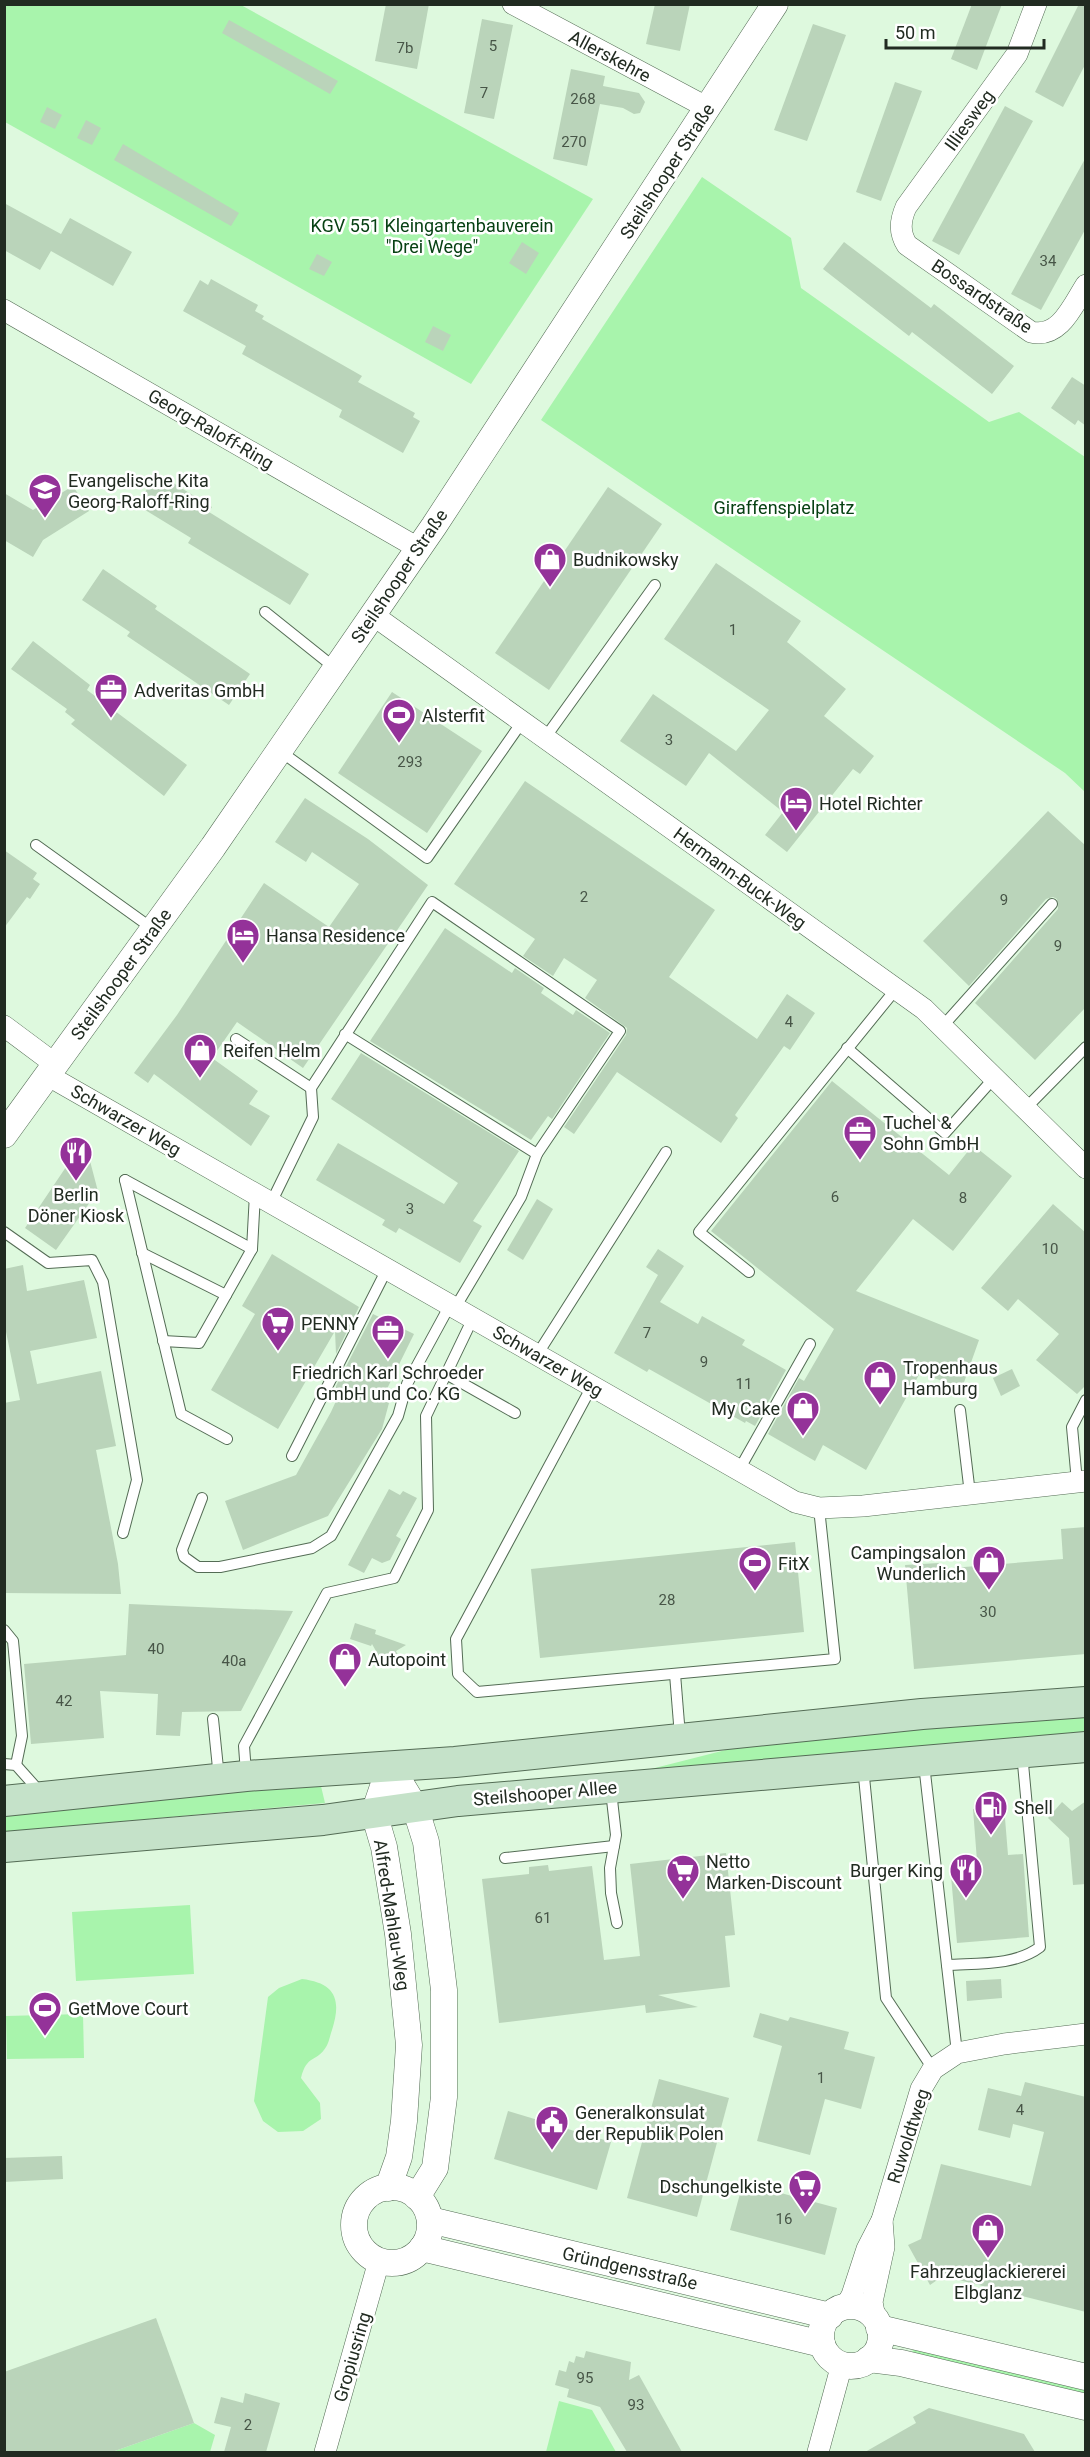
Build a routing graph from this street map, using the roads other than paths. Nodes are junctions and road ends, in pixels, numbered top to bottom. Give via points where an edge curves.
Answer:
1 (513, 4) edge
2 (775, 4) edge
3 (1036, 4) edge
4 (536, 10) edge
5 (708, 108) junction
6 (901, 232) joint
7 (1086, 285) edge
8 (4, 310) edge
9 (418, 548) junction
10 (655, 585) dead end
11 (265, 612) dead end
12 (373, 615) junction
13 (336, 668) junction
14 (522, 722) junction
15 (545, 738) junction
16 (278, 750) junction
17 (36, 845) dead end
18 (1052, 904) dead end
19 (154, 930) junction
20 (896, 989) junction
21 (4, 1026) edge
22 (942, 1027) junction
23 (345, 1034) junction
24 (236, 1039) dead end
25 (1086, 1047) edge
26 (847, 1048) junction
27 (51, 1070) junction
28 (994, 1078) junction
29 (311, 1088) junction
30 (1025, 1109) junction
31 (4, 1135) edge
32 (666, 1152) dead end
33 (537, 1154) junction
34 (1086, 1168) edge
35 (263, 1198) junction
36 (4, 1232) edge
37 (252, 1249) junction
38 (142, 1253) junction
39 (387, 1269) junction
40 (749, 1272) dead end
41 (226, 1295) junction
42 (459, 1311) junction
43 (163, 1341) junction
44 (810, 1344) dead end
45 (537, 1355) junction
46 (446, 1374) junction
47 (592, 1386) junction
48 (1086, 1400) edge
49 (960, 1410) dead end
50 (515, 1413) dead end
51 (227, 1439) dead end
52 (292, 1456) dead end
53 (739, 1470) junction
54 (1081, 1481) edge
55 (969, 1494) junction
56 (202, 1498) dead end
57 (819, 1508) junction
58 (123, 1533) dead end
59 (4, 1630) edge
60 (675, 1674) junction
61 (1086, 1702) edge
62 (213, 1719) dead end
63 (680, 1738) junction
64 (1086, 1747) edge
65 (1022, 1753) junction
66 (924, 1761) junction
67 (10, 1765) edge
68 (390, 1766) junction
69 (862, 1767) junction
70 (232, 1777) junction
71 (610, 1788) junction
72 (45, 1797) junction
73 (4, 1802) edge
74 (415, 1807) junction
75 (374, 1813) junction
76 (614, 1846) junction
77 (4, 1847) edge
78 (505, 1858) dead end
79 (616, 1923) dead end
80 (947, 1965) junction
81 (1086, 2034) edge
82 (957, 2053) junction
83 (933, 2069) junction
84 (388, 2188) junction
85 (417, 2197) junction
86 (430, 2220) junction
87 (882, 2220) junction
88 (422, 2248) junction
89 (379, 2260) junction
90 (838, 2311) junction
91 (877, 2323) junction
92 (822, 2344) junction
93 (869, 2359) junction
94 (842, 2364) junction
95 (1086, 2377) edge
96 (1086, 2407) edge
97 (325, 2452) edge
98 (818, 2452) edge

1 - 4 street, Allerskehre
2 - 5 street, Steilshooper Straße
3 - 6 street, Illiesweg via 1017,54 906,207
4 - 5 street, Allerskehre
5 - 9 street, Steilshooper Straße
6 - 7 street, Bossardstraße via 907,245 1031,332 1045,333 1060,325
8 - 9 street, Georg-Raloff-Ring
9 - 12 street, Steilshooper Straße
10 - 15 lane
11 - 13 lane
12 - 13 street, Steilshooper Straße
12 - 14 street, Hermann-Buck-Weg
13 - 16 street, Steilshooper Straße
14 - 15 street, Hermann-Buck-Weg
14 - 16 lane via 427,858
15 - 20 street, Hermann-Buck-Weg
16 - 19 street, Steilshooper Straße
17 - 19 lane
18 - 22 lane
19 - 27 street, Steilshooper Straße
20 - 22 street, Hermann-Buck-Weg
20 - 26 lane
21 - 27 street
22 - 28 street, Hermann-Buck-Weg
23 - 29 lane
23 - 33 lane
23 - 33 lane via 432,902 620,1031
24 - 29 lane
25 - 30 lane
26 - 28 lane via 945,1133
26 - 40 lane via 699,1232
27 - 31 street, Steilshooper Straße
27 - 35 street, Schwarzer Weg
28 - 30 street, Hermann-Buck-Weg
29 - 35 lane via 313,1117
30 - 34 street, Hermann-Buck-Weg
32 - 45 lane
33 - 42 lane via 521,1197
35 - 37 lane
35 - 39 street, Schwarzer Weg
36 - 58 lane via 48,1263 92,1260 103,1282 136,1480
37 - 38 lane via 125,1180
37 - 41 lane
38 - 41 lane
38 - 43 lane
39 - 42 street, Schwarzer Weg
39 - 52 lane
41 - 43 lane via 199,1343
42 - 45 street, Schwarzer Weg
42 - 46 lane
42 - 56 lane via 406,1384 398,1416 339,1526 322,1544 220,1567 198,1567 182,1551
43 - 51 lane via 181,1414
44 - 53 lane
45 - 47 street, Schwarzer Weg
46 - 50 lane
46 - 70 lane via 426,1416 428,1510 394,1578 327,1593 244,1746
47 - 53 street, Schwarzer Weg
47 - 60 lane via 456,1639 458,1674 477,1692
48 - 54 lane via 1072,1427
49 - 55 lane
53 - 57 street, Schwarzer Weg via 795,1502
54 - 55 street, Schwarzer Weg
55 - 57 street, Schwarzer Weg
57 - 60 lane via 835,1659
59 - 67 lane via 13,1641 22,1736
60 - 63 lane
61 - 63 main road
62 - 70 lane
63 - 68 main road
64 - 65 main road, Steilshooper Allee
65 - 66 main road, Steilshooper Allee
65 - 80 lane via 1040,1947 1030,1955 1012,1960
66 - 69 main road, Steilshooper Allee
66 - 80 lane
67 - 72 lane
68 - 70 main road
68 - 74 street
68 - 75 street
69 - 71 main road, Steilshooper Allee
69 - 83 lane via 886,1998
70 - 72 main road
71 - 74 main road, Steilshooper Allee
71 - 76 lane
72 - 73 main road
74 - 75 main road, Steilshooper Allee
74 - 85 street via 430,1860 446,2040 435,2168
75 - 77 main road, Steilshooper Allee
75 - 84 street, Alfred-Mahlau-Weg via 384,1847 398,1934 409,2046 399,2157
76 - 78 lane
76 - 79 lane via 610,1876
80 - 82 lane
81 - 82 street, Ruwoldtweg
82 - 83 street, Ruwoldtweg
83 - 87 street, Ruwoldtweg via 918,2096
84 - 85 street via 405,2190
84 - 89 street via 374,2192 361,2204 354,2225 361,2246
85 - 86 street
86 - 88 street via 428,2238
86 - 90 street, Gründgensstraße
87 - 90 street, Ruwoldtweg via 867,2249 852,2295
87 - 91 street, Ruwoldtweg via 884,2247 872,2302
88 - 89 street via 405,2261
88 - 92 street, Gründgensstraße
89 - 97 street, Gropiusring
90 - 91 street, Gründgensstraße via 859,2307
90 - 92 street via 823,2324
91 - 93 street via 878,2347
91 - 95 street, Gründgensstraße
92 - 94 street via 830,2357
93 - 94 street
93 - 96 street via 901,2363
94 - 98 street

